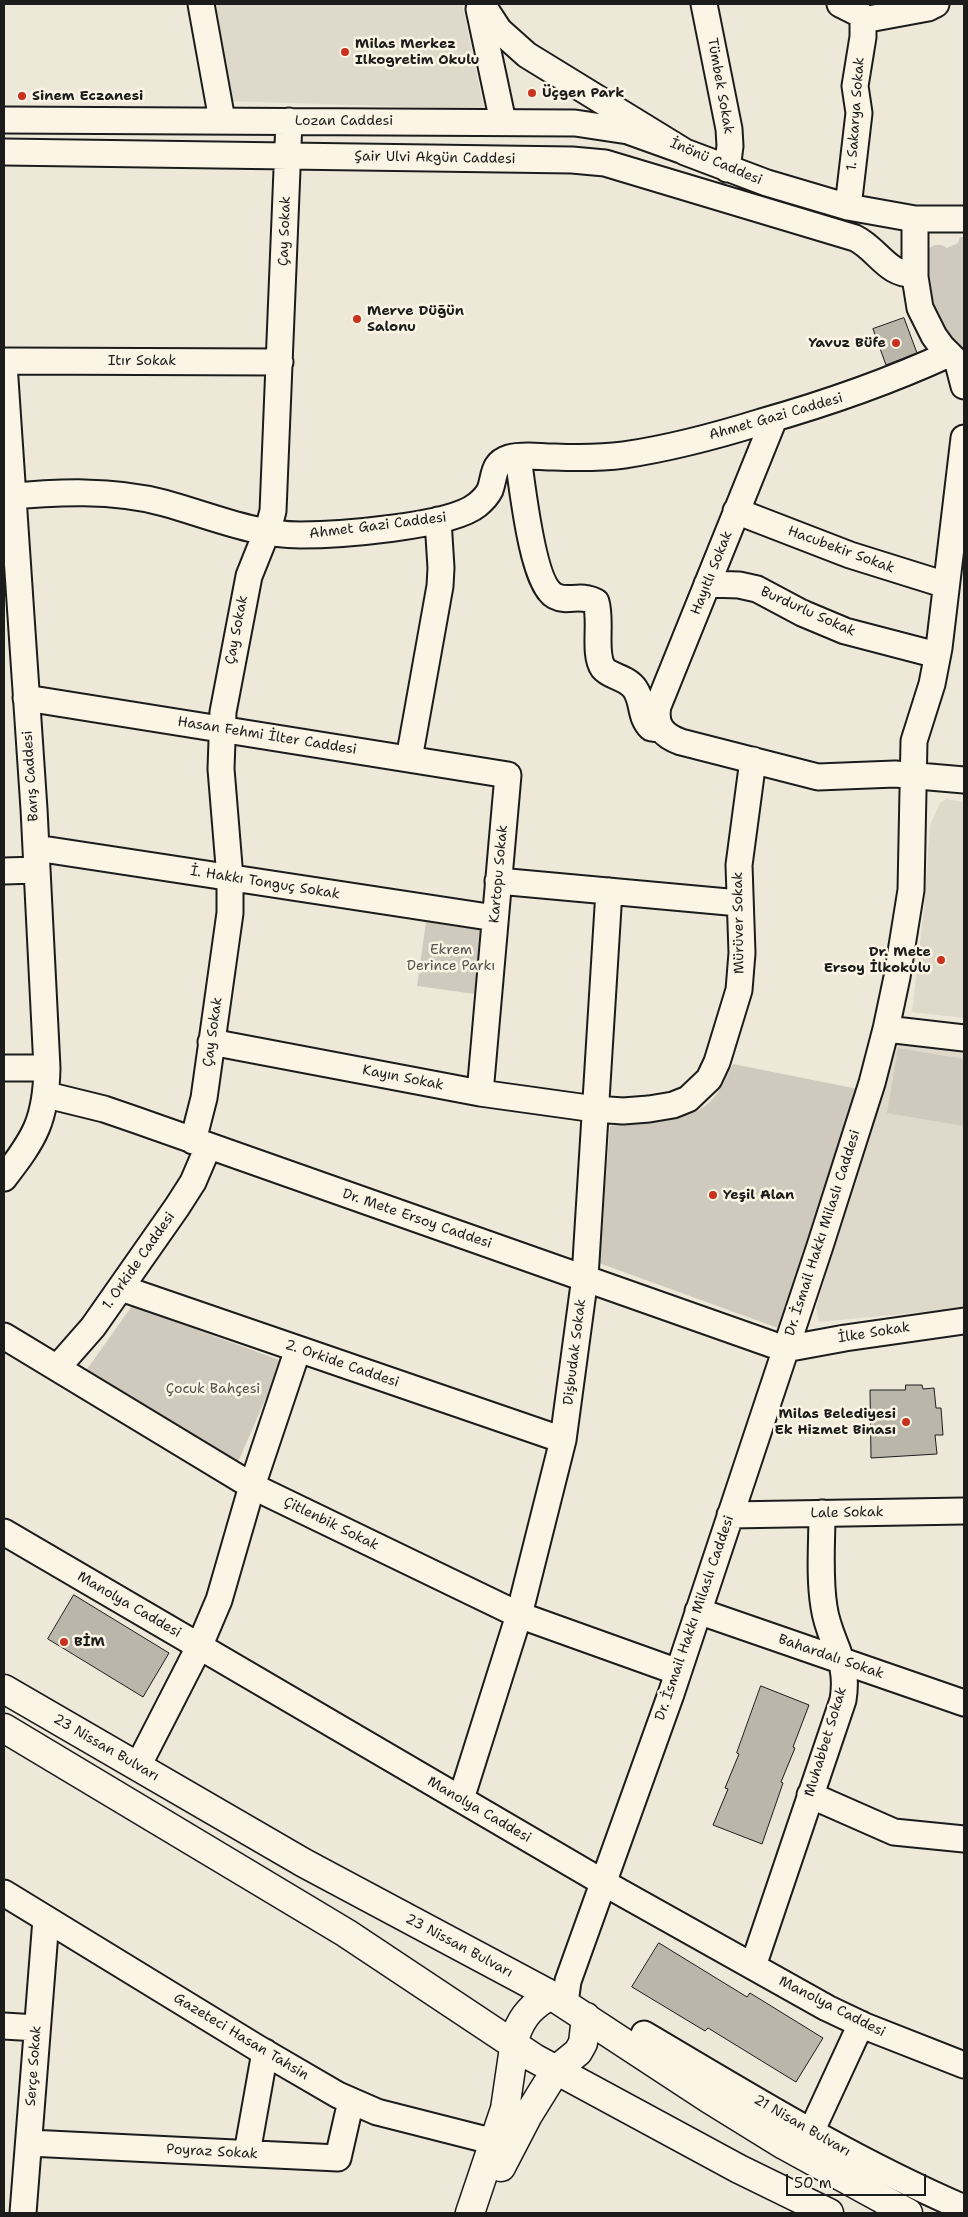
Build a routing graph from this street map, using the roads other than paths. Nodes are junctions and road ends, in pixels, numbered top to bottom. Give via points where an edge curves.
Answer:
1 (201, 4) edge
2 (478, 4) edge
3 (482, 4) edge
4 (704, 4) edge
5 (840, 4) edge
6 (936, 4) edge
7 (863, 20) junction
8 (4, 120) edge
9 (222, 120) junction
10 (290, 120) junction
11 (503, 122) junction
12 (681, 150) junction
13 (4, 152) edge
14 (288, 156) junction
15 (728, 169) junction
16 (848, 207) junction
17 (915, 219) junction
18 (964, 219) edge
19 (915, 274) junction
20 (4, 362) edge
21 (280, 362) junction
22 (960, 369) edge
23 (774, 419) junction
24 (964, 438) edge
25 (518, 456) junction
26 (8, 496) edge
27 (736, 512) junction
28 (438, 520) junction
29 (266, 532) junction
30 (707, 584) junction
31 (946, 585) junction
32 (937, 655) junction
33 (26, 698) junction
34 (221, 729) junction
35 (660, 729) junction
36 (410, 759) junction
37 (752, 760) junction
38 (508, 774) joint
39 (913, 774) junction
40 (964, 780) edge
41 (36, 859) junction
42 (4, 871) edge
43 (230, 878) junction
44 (498, 881) junction
45 (609, 891) junction
46 (739, 903) junction
47 (495, 918) junction
48 (886, 1029) junction
49 (964, 1038) edge
50 (211, 1042) junction
51 (4, 1068) edge
52 (47, 1068) junction
53 (480, 1092) junction
54 (46, 1095) junction
55 (595, 1109) junction
56 (200, 1144) junction
57 (4, 1178) edge
58 (585, 1277) junction
59 (121, 1288) junction
60 (964, 1320) edge
61 (4, 1336) edge
62 (298, 1349) junction
63 (785, 1349) junction
64 (57, 1368) junction
65 (563, 1440) junction
66 (252, 1486) junction
67 (964, 1511) edge
68 (822, 1513) junction
69 (730, 1515) junction
70 (4, 1532) edge
71 (698, 1611) junction
72 (519, 1615) junction
73 (199, 1647) junction
74 (843, 1661) junction
75 (678, 1672) junction
76 (4, 1689) edge
77 (964, 1703) edge
78 (4, 1728) edge
79 (138, 1766) junction
80 (810, 1795) junction
81 (461, 1799) junction
82 (964, 1839) edge
83 (604, 1883) junction
84 (4, 1894) edge
85 (46, 1919) junction
86 (753, 1966) junction
87 (567, 2005) junction
88 (861, 2024) junction
89 (4, 2026) edge
90 (37, 2028) junction
91 (644, 2034) dead end
92 (514, 2045) junction
93 (264, 2052) junction
94 (964, 2066) edge
95 (556, 2070) junction
96 (351, 2101) junction
97 (811, 2132) junction
98 (495, 2142) junction
99 (29, 2143) junction
100 (248, 2153) junction
101 (964, 2208) edge
102 (23, 2213) edge
103 (470, 2213) edge
104 (477, 2213) edge
105 (829, 2213) edge
106 (908, 2213) edge

1 - 9 street
2 - 11 street
3 - 12 street, İnönü Caddesi via 499,30 527,55
4 - 15 street, Tümbek Sokak via 729,129
5 - 7 street via 860,14
6 - 7 street
7 - 16 street, 1. Sakarya Sokak via 855,86 859,113
8 - 9 street, Lozan Caddesi
9 - 10 street, Lozan Caddesi
10 - 11 street, Lozan Caddesi
10 - 14 street, Çay Sokak
11 - 12 street, Lozan Caddesi via 598,125 628,131
12 - 15 street, İnönü Caddesi
13 - 14 street, Şair Ulvi Akgün Caddesi
14 - 19 street, Şair Ulvi Akgün Caddesi via 605,162 855,238 897,272
14 - 21 street, Çay Sokak
15 - 16 street, İnönü Caddesi
16 - 17 street, İnönü Caddesi
17 - 18 street, İnönü Caddesi
17 - 19 street
19 - 22 street via 920,308 942,347
20 - 21 street, Itır Sokak
20 - 26 street, Barış Caddesi
21 - 29 street, Çay Sokak via 273,511
22 - 23 street, Ahmet Gazi Caddesi via 873,388
23 - 25 street, Ahmet Gazi Caddesi via 704,439 621,455 587,458
23 - 27 street, Hayıtlı Sokak
24 - 31 street, Dr. İsmail Hakkı Milaslı Caddesi
25 - 28 street, Ahmet Gazi Caddesi via 508,458 496,467 490,491 476,506 464,514
25 - 35 street via 533,549 548,590 564,599 588,598 596,602 602,666 635,688 646,723 651,728
26 - 29 street, Ahmet Gazi Caddesi via 86,494 137,498 163,502
26 - 33 street, Barış Caddesi
27 - 30 street, Hayıtlı Sokak
27 - 31 street, Hacubekir Sokak via 850,555
28 - 29 street, Ahmet Gazi Caddesi via 398,527 302,535
28 - 36 street via 440,586
29 - 34 street, Çay Sokak via 248,576
30 - 32 street, Burdurlu Sokak via 757,589 845,631
30 - 35 street, Hayıtlı Sokak via 658,706
31 - 32 street, Dr. İsmail Hakkı Milaslı Caddesi
32 - 39 street, Dr. İsmail Hakkı Milaslı Caddesi via 932,684 916,733
33 - 34 street, Hasan Fehmi İlter Caddesi
33 - 41 street, Barış Caddesi
34 - 36 street, Hasan Fehmi İlter Caddesi
34 - 43 street, Çay Sokak
35 - 37 street via 672,739
36 - 38 street, Hasan Fehmi İlter Caddesi
37 - 39 street via 818,777
37 - 46 street, Mürüver Sokak via 739,858
38 - 44 street, Kartopu Sokak
39 - 40 street
39 - 48 street, Dr. İsmail Hakkı Milaslı Caddesi via 911,890
41 - 42 street, İ. Hakkı Tonguç Sokak
41 - 43 street, İ. Hakkı Tonguç Sokak
41 - 52 street, Barış Caddesi
43 - 47 street, İ. Hakkı Tonguç Sokak
43 - 50 street, Çay Sokak via 230,913
44 - 45 street
44 - 47 street, Kartopu Sokak
45 - 46 street
45 - 55 street, Dişbudak Sokak
46 - 55 street, Mürüver Sokak via 742,953 739,990 709,1079 688,1099 673,1105 623,1111
47 - 53 street, Kartopu Sokak
48 - 49 street
48 - 63 street, Dr. İsmail Hakkı Milaslı Caddesi via 872,1083
50 - 53 street, Kayın Sokak
50 - 56 street, Çay Sokak
51 - 52 street
52 - 54 street, Barış Caddesi
53 - 55 street, Kayın Sokak
54 - 56 street, Dr. Mete Ersoy Caddesi via 104,1109
54 - 57 street, Barış Caddesi via 41,1120 25,1150
55 - 58 street, Dişbudak Sokak
56 - 58 street, Dr. Mete Ersoy Caddesi
56 - 59 street, 1. Orkide Caddesi via 188,1190
58 - 63 street, Dr. Mete Ersoy Caddesi
58 - 65 street, Dişbudak Sokak
59 - 62 street, 2. Orkide Caddesi
59 - 64 street, 1. Orkide Caddesi
60 - 63 street, İlke Sokak
61 - 64 street, Çitlenbik Sokak
62 - 65 street, 2. Orkide Caddesi
62 - 66 street
63 - 69 street, Dr. İsmail Hakkı Milaslı Caddesi
64 - 66 street, Çitlenbik Sokak
65 - 72 street, Dişbudak Sokak
66 - 72 street, Çitlenbik Sokak
66 - 73 street via 224,1584
67 - 68 street, Lale Sokak
68 - 69 street, Lale Sokak
68 - 74 street, Muhabbet Sokak via 824,1608
69 - 71 street, Dr. İsmail Hakkı Milaslı Caddesi
70 - 73 street, Manolya Caddesi
71 - 74 street, Bahardalı Sokak
71 - 75 street, Dr. İsmail Hakkı Milaslı Caddesi
72 - 75 street, Çitlenbik Sokak
72 - 81 street, Dişbudak Sokak
73 - 79 street
73 - 81 street, Manolya Caddesi
74 - 77 street, Bahardalı Sokak
74 - 80 street, Muhabbet Sokak via 845,1686 842,1700
75 - 83 street, Dr. İsmail Hakkı Milaslı Caddesi
76 - 79 highway, 23 Nissan Bulvarı
78 - 92 highway via 338,1928
79 - 87 highway, 23 Nissan Bulvarı via 350,1889
80 - 82 street via 894,1832
80 - 86 street, Muhabbet Sokak
81 - 83 street, Manolya Caddesi
83 - 86 street, Manolya Caddesi
83 - 87 street, Dr. İsmail Hakkı Milaslı Caddesi via 570,1974
84 - 85 street, Gazeteci Hasan Tahsin
85 - 90 street, Serçe Sokak
85 - 93 street, Gazeteci Hasan Tahsin
86 - 88 street, Manolya Caddesi
87 - 92 highway via 532,2007 525,2014
87 - 95 highway via 583,2043 578,2052
87 - 106 highway, 23 Nissan Bulvarı via 784,2146
88 - 94 street, Manolya Caddesi
88 - 97 street
89 - 90 street
90 - 99 street, Serçe Sokak
91 - 97 street, 21 Nisan Bulvarı
92 - 95 highway
92 - 98 highway via 508,2096
93 - 96 street, Gazeteci Hasan Tahsin
93 - 100 street
95 - 104 highway via 528,2115
95 - 105 highway
96 - 98 street, Gazeteci Hasan Tahsin via 377,2112
96 - 100 street, Poyraz Sokak via 338,2158
97 - 101 street, 21 Nisan Bulvarı via 910,2184
98 - 103 highway
99 - 100 street, Poyraz Sokak
99 - 102 street, Serçe Sokak

